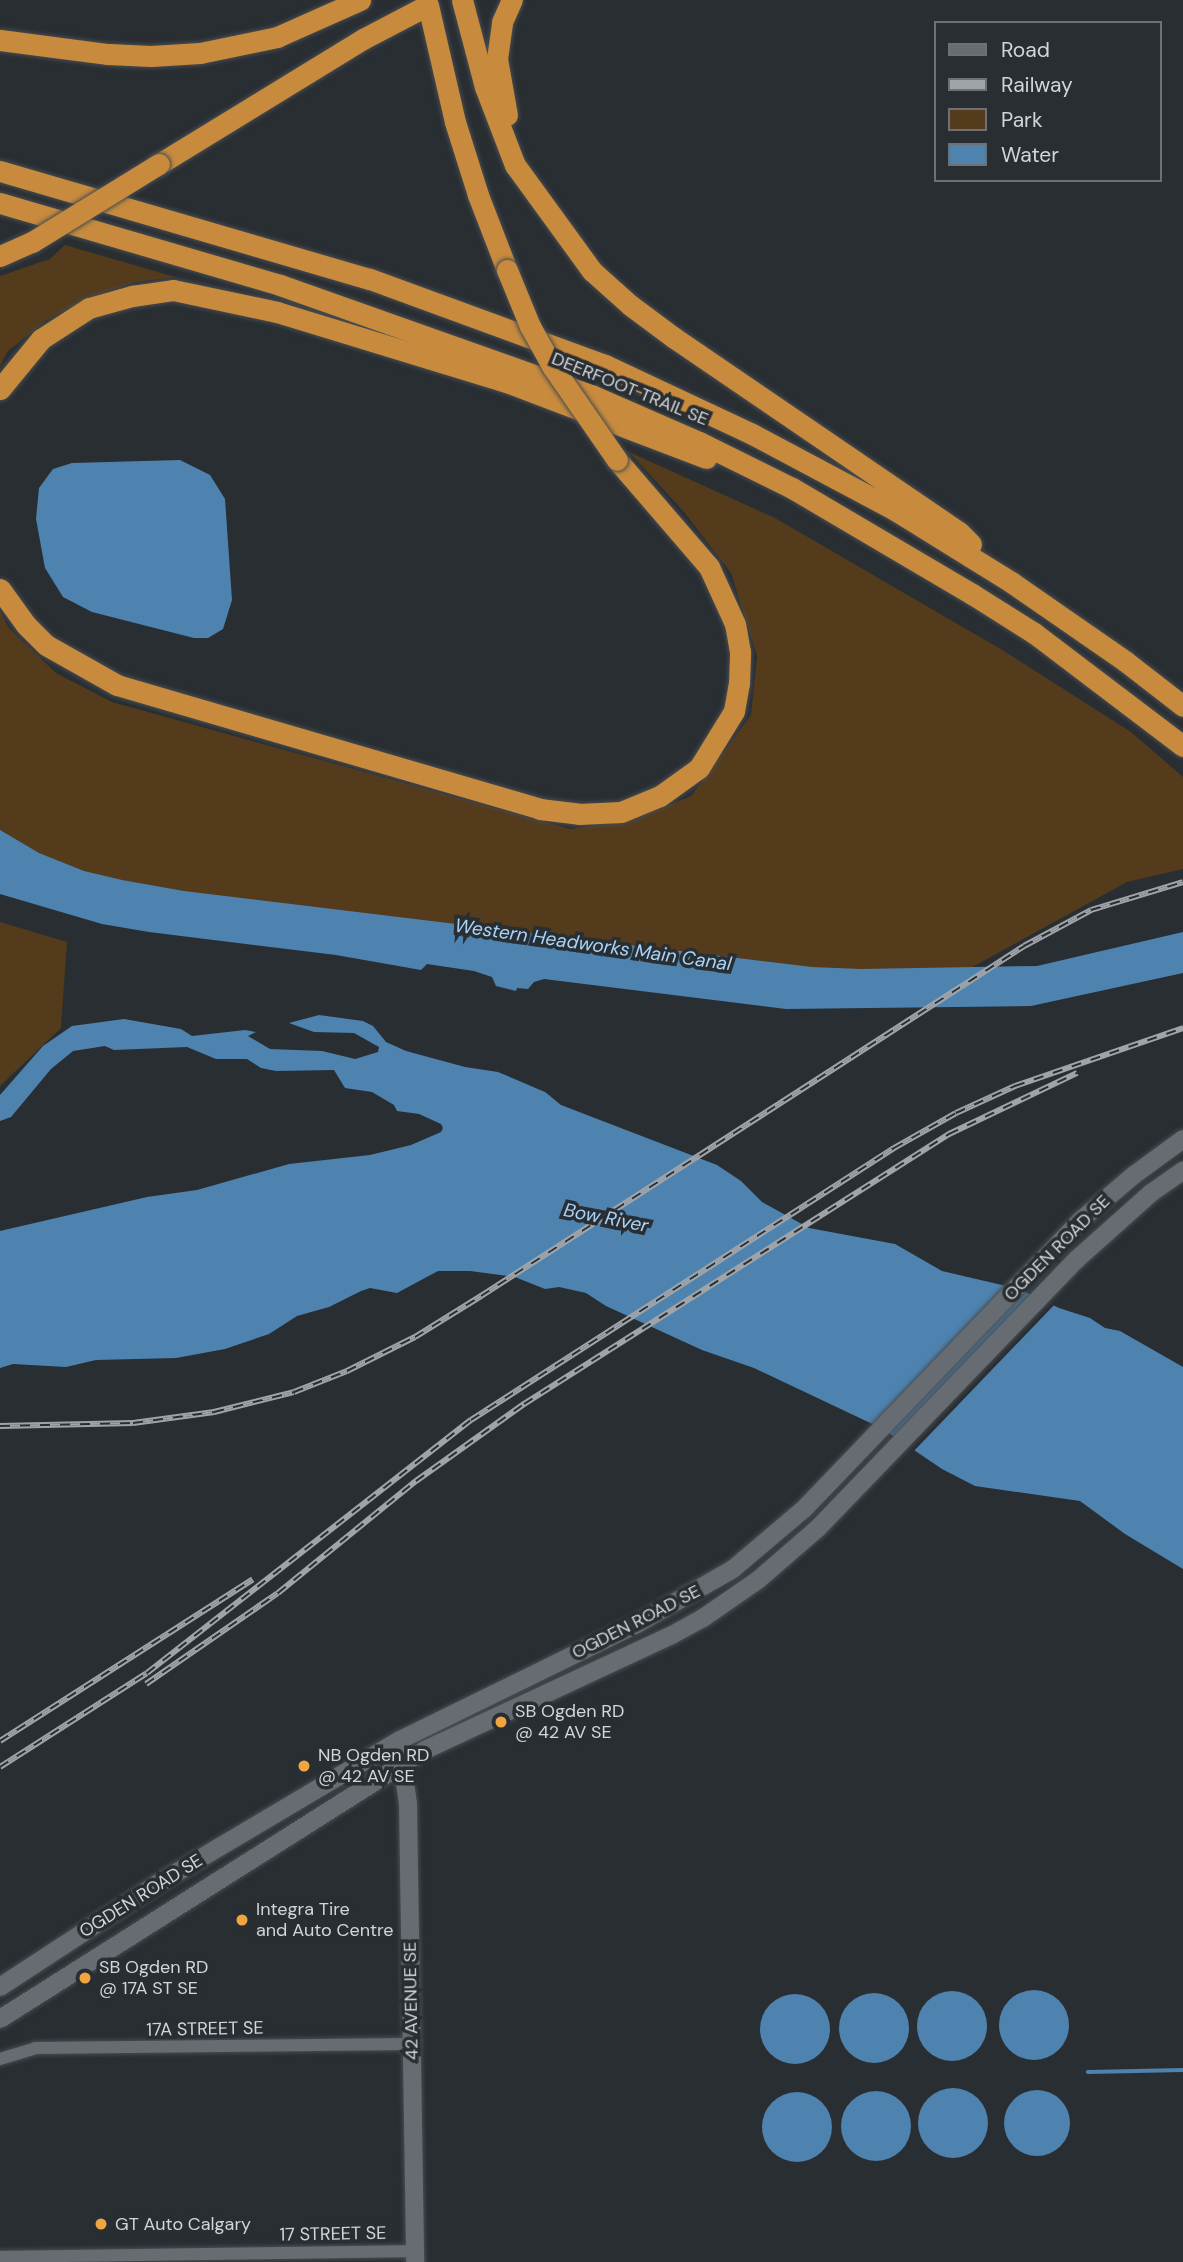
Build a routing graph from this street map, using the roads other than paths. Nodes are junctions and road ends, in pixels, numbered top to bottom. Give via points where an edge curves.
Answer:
1 (359, 0) edge
2 (462, 0) edge
3 (512, 0) edge
4 (0, 40) edge
5 (0, 171) edge
6 (534, 190) junction
7 (0, 203) edge
8 (0, 256) edge
9 (0, 389) edge
10 (792, 488) junction
11 (1011, 582) junction
12 (0, 589) edge
13 (1183, 706) edge
14 (1183, 746) edge
15 (1183, 1139) edge
16 (1183, 1171) edge
17 (400, 1740) junction
18 (402, 1763) junction
19 (0, 1987) edge
20 (0, 2019) edge
21 (411, 2044) junction
22 (0, 2059) edge
23 (415, 2256) edge
24 (0, 2257) edge
25 (76, 2259) edge

1 - 4 highway via 277,37 200,53 108,54
2 - 6 highway via 500,131 515,165
3 - 6 highway via 502,22 499,80
5 - 11 highway, DEERFOOT TRAIL SE via 370,279 605,365 826,471
6 - 11 highway via 571,246 630,305 959,531
7 - 10 highway, DEERFOOT TRAIL SE via 280,285 591,395
8 - 12 highway, bridge via 32,242 363,39 428,5 478,195 530,326 617,460 709,567 736,624 739,684 733,711 699,768 660,796 621,812 560,814 117,685 46,645
9 - 10 highway via 41,339 89,308 173,290 277,312 509,383
10 - 14 highway, DEERFOOT TRAIL SE via 1034,634
11 - 13 highway, DEERFOOT TRAIL SE
15 - 17 street, OGDEN ROAD SE via 1107,1197 804,1508 733,1569 637,1623
16 - 18 street, OGDEN ROAD SE via 1114,1225 818,1528 758,1580 673,1634
17 - 18 street, 42 AVENUE SE
17 - 19 street, OGDEN ROAD SE via 159,1883
18 - 20 street, OGDEN ROAD SE
18 - 21 street, 42 AVENUE SE via 408,1804
21 - 22 street, 17A STREET SE via 35,2048
21 - 23 street, 42 AVENUE SE
23 - 25 street, 17 STREET SE
24 - 25 street, 17 STREET SE

